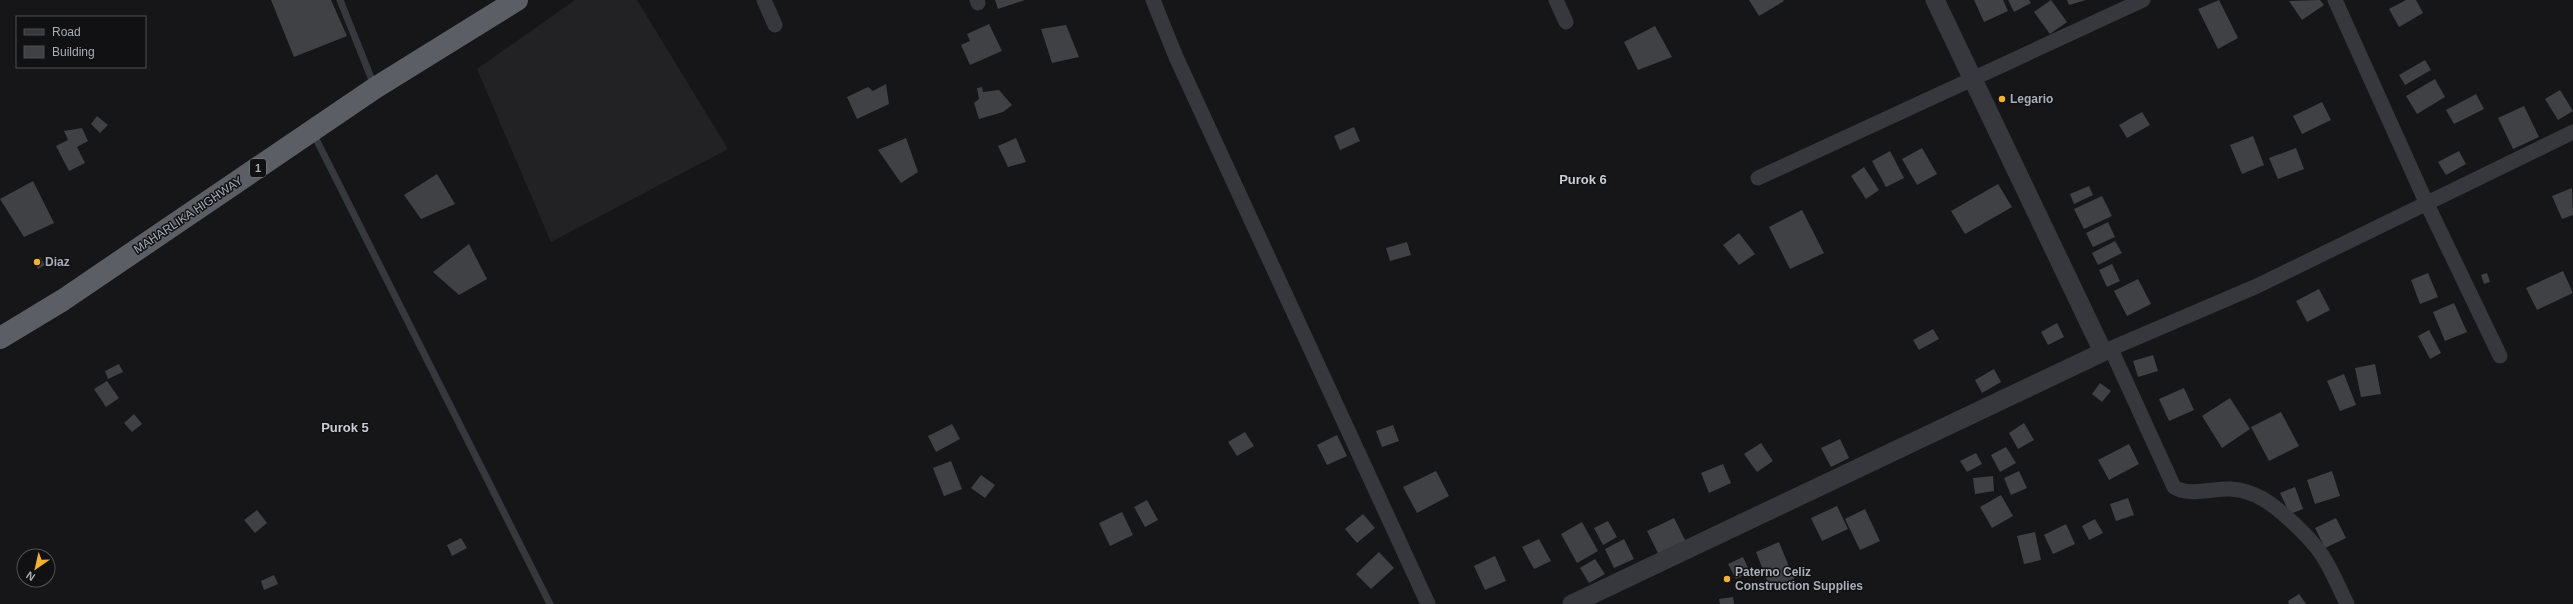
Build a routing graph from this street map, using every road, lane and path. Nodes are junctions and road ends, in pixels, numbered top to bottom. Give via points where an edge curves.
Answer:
1 (340, 0) edge
2 (517, 0) edge
3 (764, 0) edge
4 (1153, 0) edge
5 (1556, 0) edge
6 (1935, 0) edge
7 (2143, 0) edge
8 (2335, 0) edge
9 (1566, 22) dead end
10 (775, 24) dead end
11 (1974, 78) junction
12 (375, 88) junction
13 (312, 131) junction
14 (2573, 132) edge
15 (1758, 178) dead end
16 (2426, 202) junction
17 (0, 338) edge
18 (2107, 350) junction
19 (2500, 356) dead end
20 (550, 604) edge
21 (1428, 604) edge
22 (1572, 604) edge
23 (2347, 604) edge

1 - 12 lane
2 - 12 highway, MAHARLIKA HIGHWAY / 1
3 - 10 street
4 - 21 street via 1179,64
5 - 9 street
6 - 11 street
7 - 11 street
8 - 16 street
11 - 15 street
11 - 18 street
12 - 13 highway, MAHARLIKA HIGHWAY / 1
13 - 17 highway, MAHARLIKA HIGHWAY / 1 via 63,300
13 - 20 lane
14 - 16 street
16 - 18 street via 2256,286
16 - 19 street
18 - 22 street
18 - 23 street via 2174,486 2181,491 2189,492 2230,489 2246,491 2263,499 2292,523 2322,554

